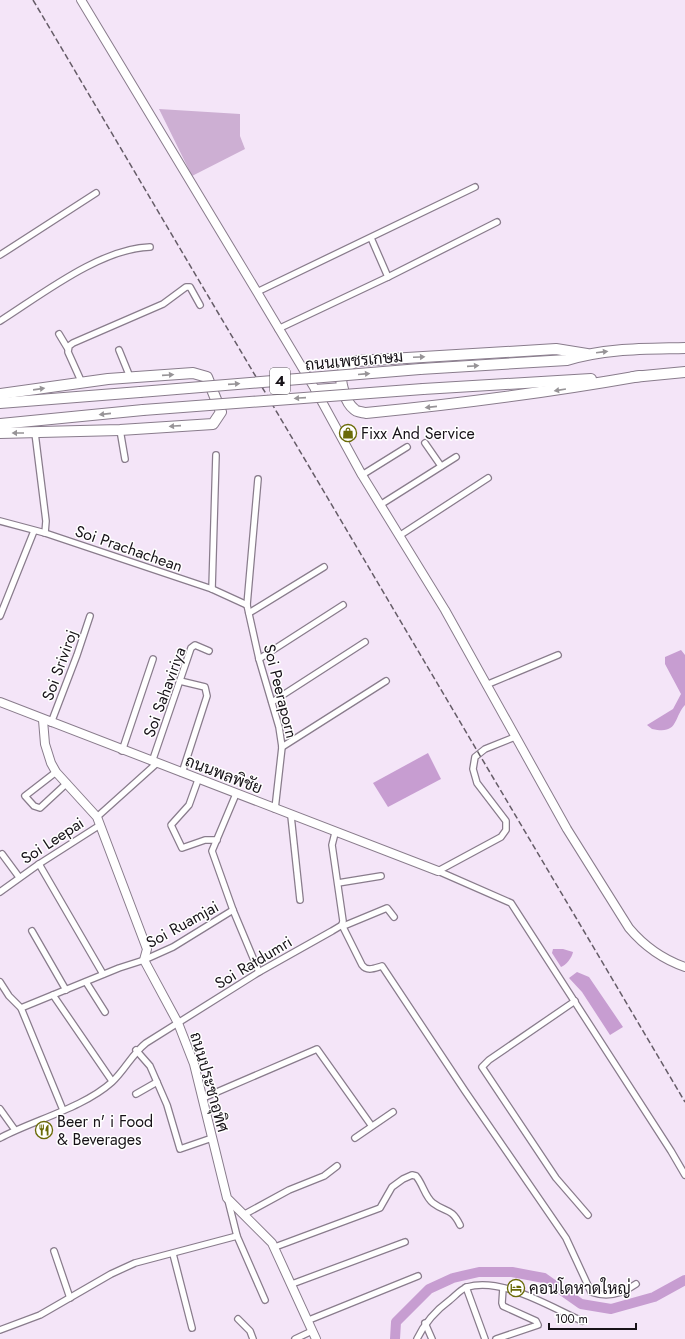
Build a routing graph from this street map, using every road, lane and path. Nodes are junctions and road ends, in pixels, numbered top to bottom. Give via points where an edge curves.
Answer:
1 (81, 0) edge
2 (475, 187) dead end
3 (96, 193) dead end
4 (496, 222) dead end
5 (371, 238) junction
6 (150, 247) dead end
7 (0, 255) edge
8 (388, 276) junction
9 (257, 292) junction
10 (200, 305) dead end
11 (0, 321) edge
12 (278, 329) junction
13 (59, 334) dead end
14 (685, 348) edge
15 (68, 349) junction
16 (119, 350) dead end
17 (587, 354) junction
18 (685, 372) edge
19 (640, 376) junction
20 (130, 378) junction
21 (82, 382) junction
22 (343, 387) junction
23 (315, 390) junction
24 (0, 394) edge
25 (0, 403) edge
26 (0, 424) edge
27 (120, 430) junction
28 (0, 433) edge
29 (35, 433) junction
30 (425, 443) dead end
31 (407, 447) dead end
32 (216, 455) dead end
33 (456, 457) dead end
34 (125, 459) dead end
35 (441, 466) junction
36 (362, 475) junction
37 (488, 478) dead end
38 (258, 479) dead end
39 (380, 505) junction
40 (0, 521) edge
41 (34, 531) junction
42 (45, 533) junction
43 (399, 536) junction
44 (324, 567) dead end
45 (212, 589) junction
46 (247, 605) junction
47 (343, 605) dead end
48 (249, 613) junction
49 (0, 616) edge
50 (90, 616) dead end
51 (365, 642) dead end
52 (209, 651) dead end
53 (558, 655) dead end
54 (153, 659) dead end
55 (259, 659) junction
56 (180, 681) junction
57 (386, 681) dead end
58 (486, 685) junction
59 (0, 702) edge
60 (272, 702) junction
61 (43, 720) junction
62 (51, 723) junction
63 (515, 737) junction
64 (282, 747) junction
65 (122, 751) junction
66 (154, 763) junction
67 (56, 772) junction
68 (182, 773) junction
69 (198, 780) junction
70 (67, 783) junction
71 (236, 794) junction
72 (275, 809) junction
73 (291, 816) junction
74 (99, 821) junction
75 (335, 833) junction
76 (217, 840) junction
77 (2, 854) dead end
78 (39, 864) junction
79 (438, 872) junction
80 (381, 876) dead end
81 (19, 877) junction
82 (338, 883) junction
83 (0, 892) edge
84 (300, 900) dead end
85 (234, 910) junction
86 (394, 917) dead end
87 (342, 925) junction
88 (32, 931) dead end
89 (144, 960) junction
90 (685, 967) edge
91 (259, 972) junction
92 (103, 974) junction
93 (0, 982) edge
94 (86, 982) junction
95 (66, 990) junction
96 (53, 996) junction
97 (575, 1001) junction
98 (21, 1008) junction
99 (105, 1012) dead end
100 (178, 1023) junction
101 (136, 1050) junction
102 (112, 1081) junction
103 (157, 1082) junction
104 (136, 1094) dead end
105 (203, 1098) junction
106 (0, 1109) edge
107 (63, 1110) junction
108 (393, 1112) dead end
109 (371, 1126) junction
110 (15, 1130) junction
111 (0, 1138) edge
112 (212, 1138) junction
113 (355, 1138) dead end
114 (337, 1166) dead end
115 (685, 1175) edge
116 (227, 1198) junction
117 (245, 1214) junction
118 (588, 1215) dead end
119 (460, 1225) dead end
120 (236, 1236) junction
121 (405, 1242) dead end
122 (275, 1248) junction
123 (54, 1251) dead end
124 (172, 1254) junction
125 (418, 1276) dead end
126 (292, 1284) junction
127 (636, 1284) dead end
128 (466, 1287) junction
129 (502, 1288) junction
130 (70, 1298) junction
131 (265, 1300) dead end
132 (238, 1319) dead end
133 (308, 1320) junction
134 (582, 1321) dead end
135 (425, 1323) junction
136 (192, 1328) dead end
137 (0, 1330) edge
138 (312, 1331) junction
139 (253, 1339) edge
140 (295, 1339) edge
141 (316, 1339) edge
142 (417, 1339) edge
143 (432, 1339) edge
144 (485, 1339) edge
145 (496, 1339) edge

1 - 9 street
2 - 5 street
3 - 7 street
4 - 8 street
5 - 8 street
5 - 9 street
6 - 11 street via 125,251 86,268
8 - 12 street
9 - 12 street
10 - 15 street via 190,287 186,287 163,304 73,343
12 - 23 street
13 - 15 street
17 -> 14 highway, ถนนเพชรเกษม / 4 via 615,350
15 - 21 street
16 - 20 street
22 -> 17 highway via 342,374 348,365 357,361 556,350
25 -> 17 highway, ถนนเพชรเกษม / 4, bridge via 420,369 567,360
18 - 19 highway, 4
19 -> 22 highway via 463,404 366,413 354,410
19 -> 26 highway, 4, bridge via 423,389 143,410
20 - 21 highway
20 -> 27 highway via 193,373 207,377 221,412 213,424
24 -> 21 highway
22 - 23 street
23 - 36 street
27 - 29 highway
27 - 34 street
29 -> 28 highway
29 - 42 street via 46,521
30 - 35 street
31 - 36 street
32 - 45 street
33 - 35 street
35 - 39 street
36 - 39 street
37 - 43 street
38 - 46 street, Soi Peeraporn
39 - 43 street
40 - 41 street, Soi Prachachean
41 - 42 street, Soi Prachachean
41 - 49 street
42 - 45 street, Soi Prachachean
43 - 58 street via 445,610
44 - 48 street
45 - 46 street, Soi Prachachean
46 - 48 street, Soi Peeraporn
47 - 55 street
48 - 55 street, Soi Peeraporn
50 - 62 street, Soi Sriviroj
51 - 60 street
52 - 56 street, Soi Sahaviriya via 193,646
53 - 58 street
54 - 65 street
55 - 60 street, Soi Peeraporn
56 - 66 street, Soi Sahaviriya
56 - 68 street via 205,687 208,696
57 - 64 street via 371,694
58 - 63 street
59 - 61 street, ถนนพลพิชัย
60 - 64 street, Soi Peeraporn
61 - 62 street, ถนนพลพิชัย
61 - 67 street, ถนนประชาอุทิศ via 50,763
62 - 65 street, ถนนพลพิชัย
63 - 79 street via 485,749 475,757 473,769 478,783 506,821 506,830 501,837
63 - 90 street via 629,928 641,943 652,951 668,961
64 - 72 street, Soi Peeraporn
65 - 66 street, ถนนพลพิชัย
66 - 68 street, ถนนพลพิชัย
66 - 74 street, Soi Leepai
67 - 70 street, ถนนประชาอุทิศ
67 - 70 street via 25,796 34,806 40,808
68 - 69 street, ถนนพลพิชัย
69 - 71 street, ถนนพลพิชัย
69 - 76 street via 188,805 171,825 182,848 205,840
70 - 74 street, ถนนประชาอุทิศ
71 - 72 street, ถนนพลพิชัย
71 - 76 street
72 - 73 street, ถนนพลพิชัย
73 - 75 street, ถนนพลพิชัย
73 - 84 street
74 - 78 street, Soi Leepai
74 - 89 street, ถนนประชาอุทิศ via 147,950
75 - 79 street, ถนนพลพิชัย
75 - 82 street via 332,845
76 - 85 street via 212,851
77 - 81 street
78 - 81 street, Soi Leepai
78 - 92 street
79 - 97 street via 511,903
80 - 82 street
81 - 83 street, Soi Leepai
82 - 87 street
85 - 89 street, Soi Ruamjai via 173,947
85 - 91 street
86 - 87 street, Soi Ratdumri via 387,908
87 - 91 street, Soi Ratdumri
87 - 127 street via 364,968 382,966 566,1238 591,1292 601,1296 624,1293
88 - 95 street
89 - 92 street, Soi Ruamjai
89 - 100 street, ถนนประชาอุทิศ
91 - 100 street, Soi Ratdumri
92 - 94 street, Soi Ruamjai
93 - 98 street
94 - 95 street, Soi Ruamjai
94 - 99 street
95 - 96 street, Soi Ruamjai
96 - 98 street, Soi Ruamjai
96 - 102 street
97 - 115 street
97 - 118 street via 489,1060 482,1068 556,1178
98 - 107 street
100 - 101 street, Soi Ratdumri
100 - 105 street, ถนนประชาอุทิศ via 194,1064
101 - 102 street, Soi Ratdumri
101 - 103 street via 150,1066
102 - 107 street, Soi Ratdumri via 96,1093
103 - 104 street
103 - 112 street via 180,1149
105 - 109 street via 317,1049
105 - 112 street, ถนนประชาอุทิศ
106 - 110 street
107 - 110 street, Soi Ratdumri
108 - 109 street
109 - 113 street
110 - 111 street, Soi Ratdumri
112 - 116 street, ถนนประชาอุทิศ
114 - 117 street via 324,1176 289,1190
116 - 117 street
116 - 120 street
117 - 122 street
119 - 122 street via 453,1213 433,1203 420,1180 412,1175 392,1187 380,1208
120 - 124 street
120 - 131 street
121 - 126 street
122 - 126 street
123 - 130 street
124 - 130 street via 135,1263
124 - 136 street
125 - 133 street
126 - 133 street
128 - 129 street
128 - 135 street
128 - 144 street
129 - 134 street via 516,1290
129 - 145 street via 503,1306 538,1324
130 - 137 street via 36,1317
132 - 139 street via 250,1331
133 - 138 street
135 - 142 street
135 - 143 street
138 - 140 street
138 - 141 street

